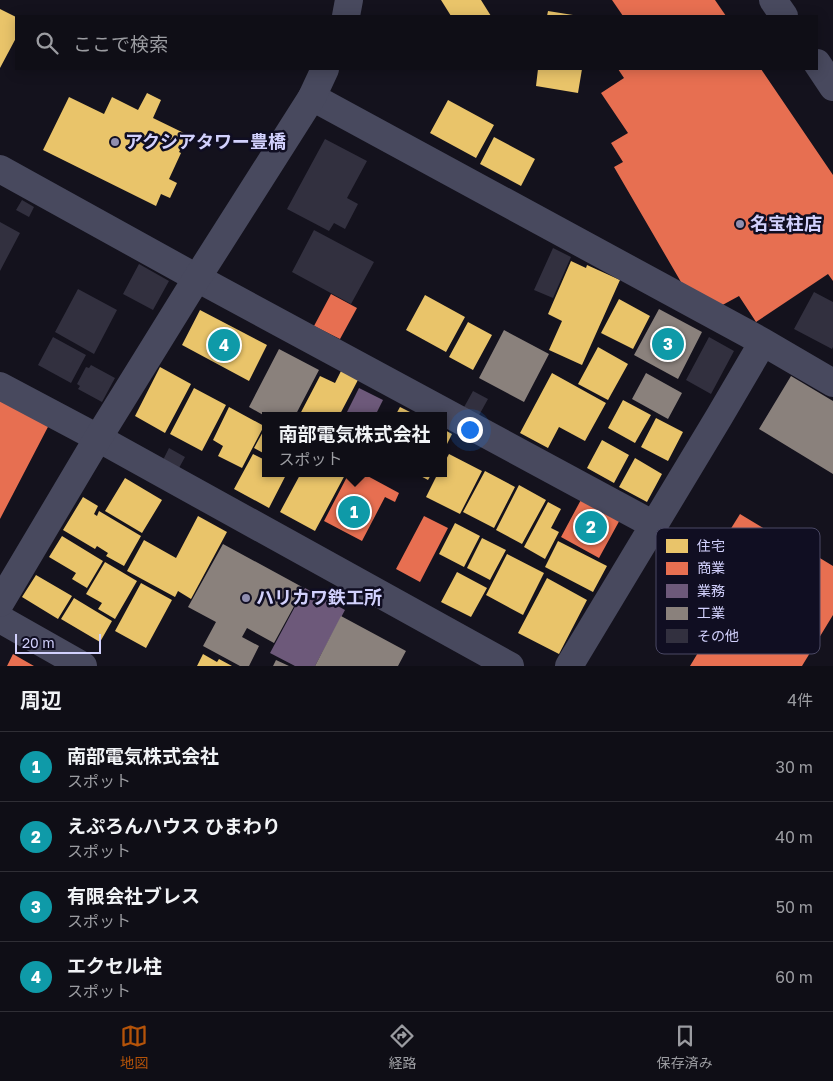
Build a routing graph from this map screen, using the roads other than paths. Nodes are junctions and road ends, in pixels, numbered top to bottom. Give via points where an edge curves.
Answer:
1 (349, 0) edge
2 (773, 0) edge
3 (346, 15) edge
4 (783, 15) edge
5 (818, 64) edge
6 (325, 70) edge
7 (833, 87) edge
8 (312, 97) junction
9 (0, 169) edge
10 (197, 278) junction
11 (762, 342) junction
12 (833, 383) edge
13 (0, 386) edge
14 (444, 412) edge
15 (447, 414) edge
16 (98, 438) junction
17 (654, 526) junction
18 (0, 603) edge
19 (0, 619) edge
20 (83, 666) edge
21 (510, 666) edge
22 (570, 666) edge

1 - 3 street
2 - 4 street
5 - 7 street
6 - 8 street
8 - 10 street
8 - 11 street
9 - 10 street
10 - 14 street
10 - 16 street
11 - 12 street
11 - 17 street
13 - 16 street
15 - 17 street
16 - 18 street
16 - 21 street
17 - 22 street
19 - 20 street

